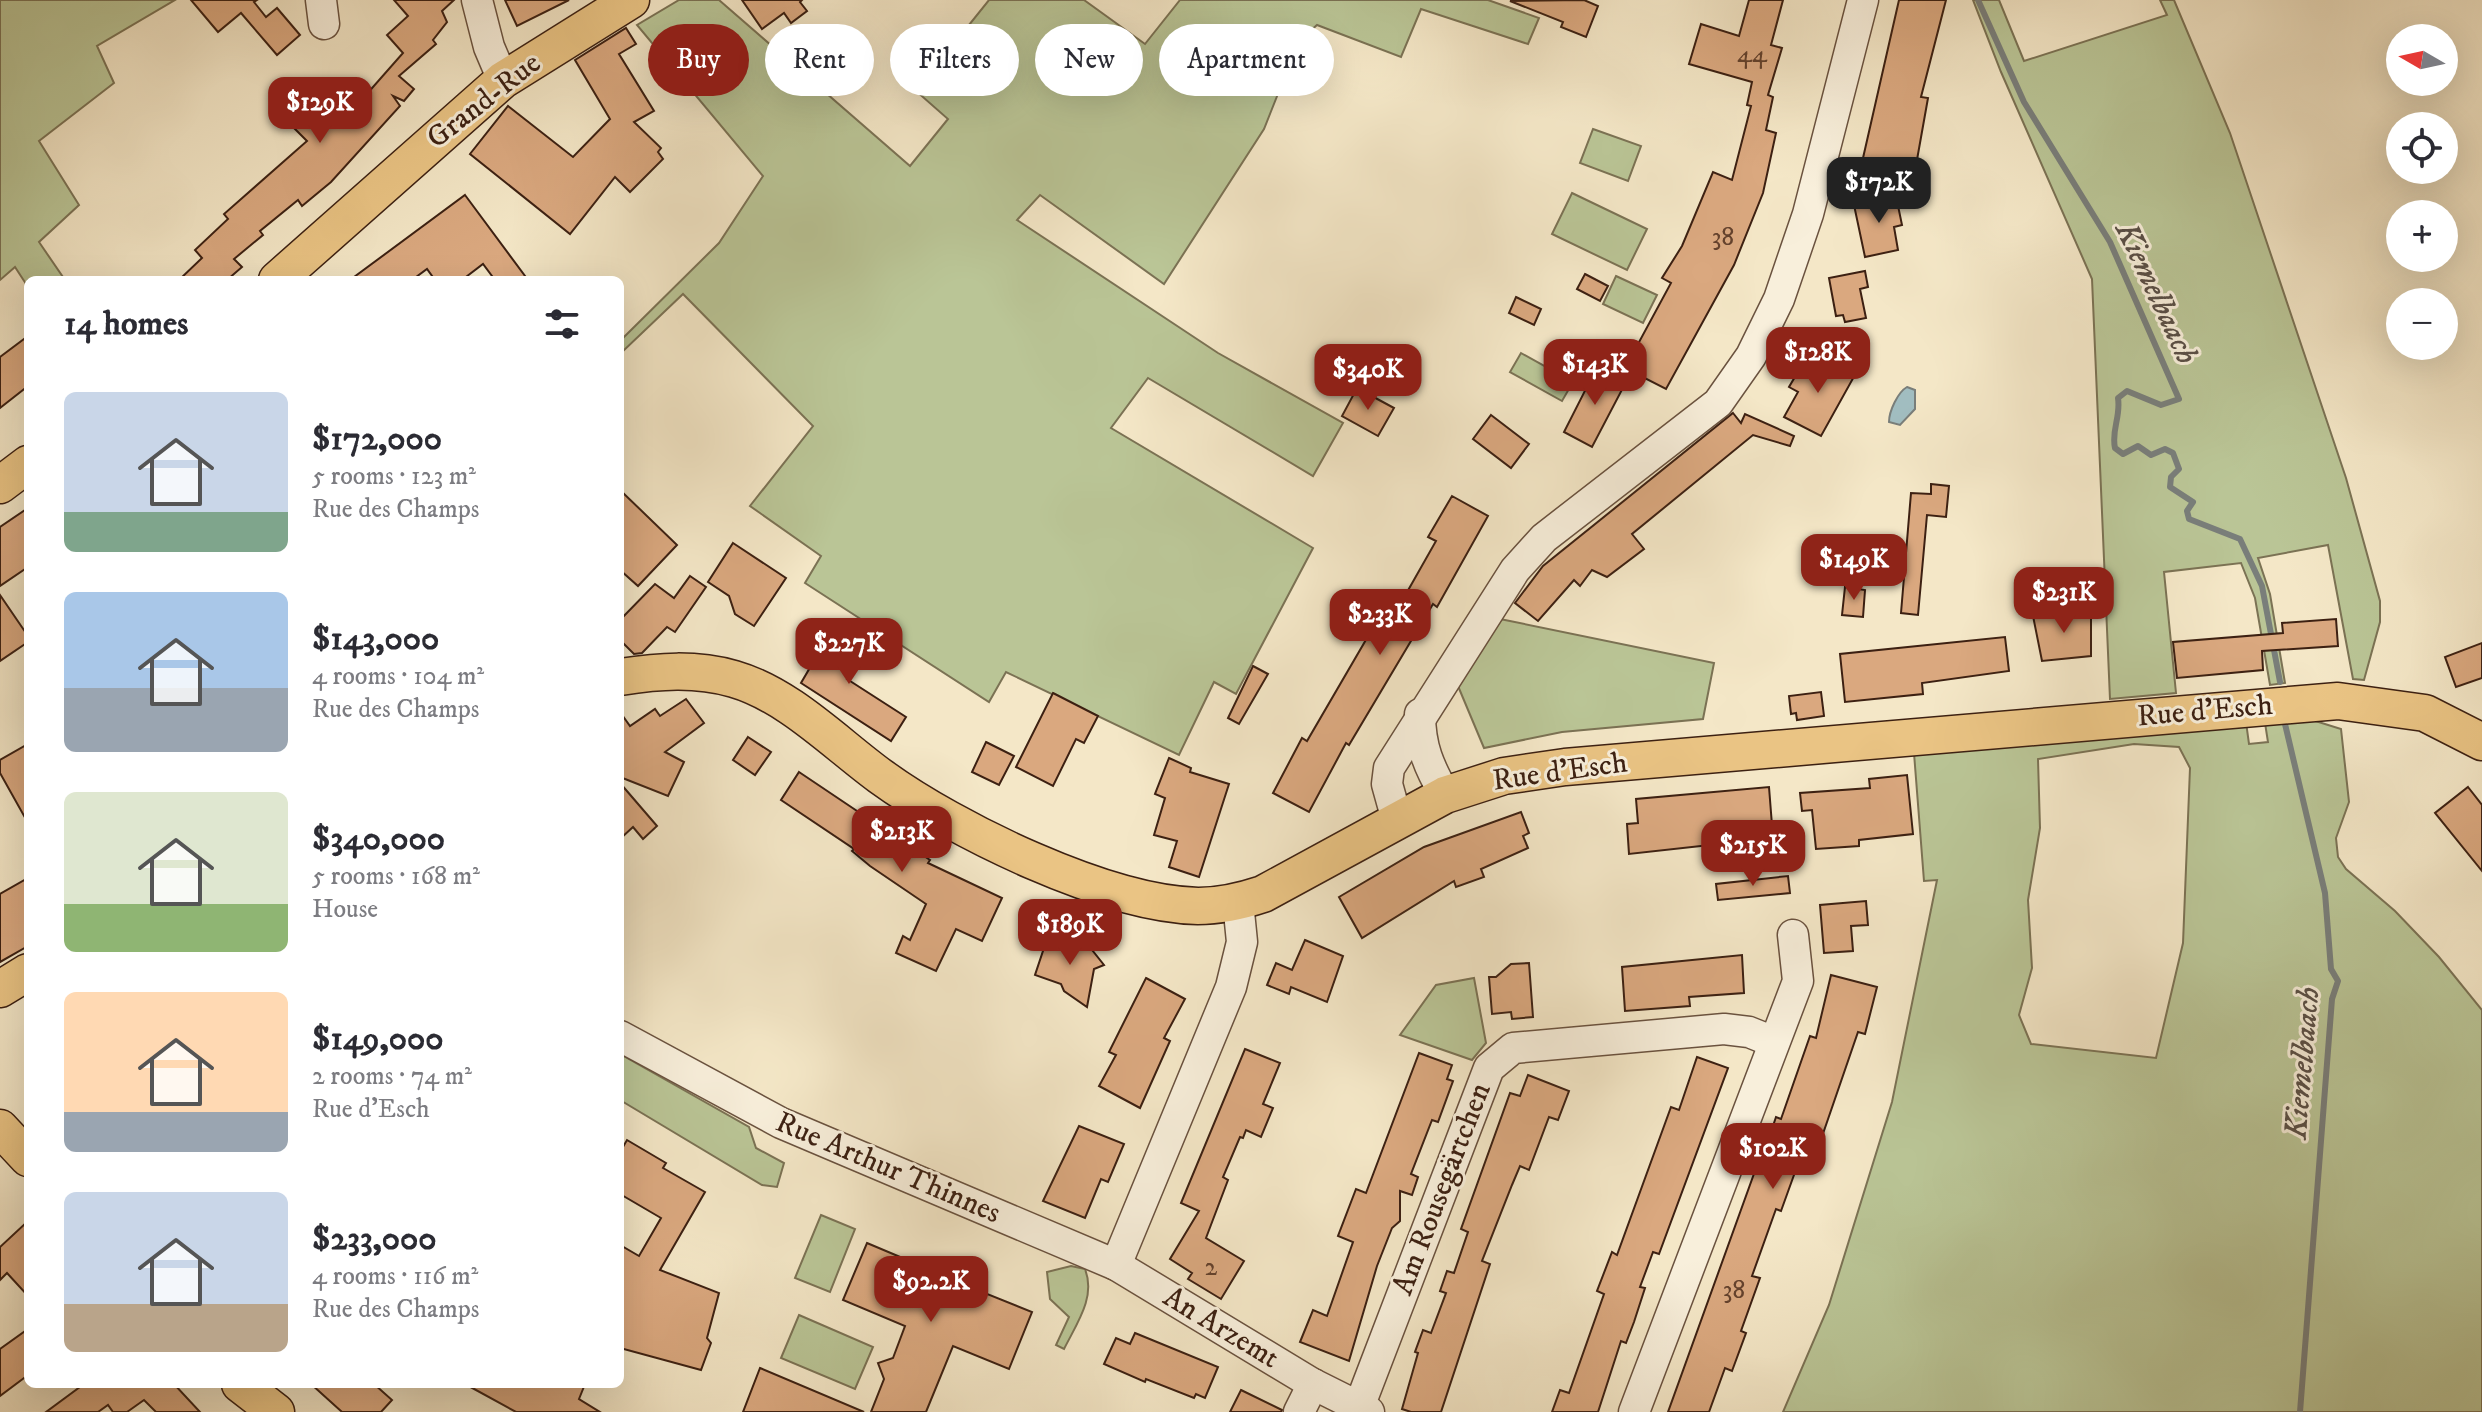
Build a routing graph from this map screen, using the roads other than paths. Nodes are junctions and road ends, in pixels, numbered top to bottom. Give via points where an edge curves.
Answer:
1 (477, 0) edge
2 (631, 0) edge
3 (1863, 0) edge
4 (503, 80) junction
5 (291, 276) edge
6 (24, 467) edge
7 (0, 485) edge
8 (624, 677) edge
9 (1420, 714) junction
10 (2482, 742) edge
11 (1445, 795) junction
12 (1397, 820) junction
13 (1238, 902) junction
14 (1793, 935) dead end
15 (24, 974) edge
16 (0, 989) edge
17 (624, 1038) edge
18 (1774, 1042) junction
19 (0, 1128) edge
20 (24, 1154) edge
21 (1116, 1265) junction
22 (1313, 1384) junction
23 (245, 1388) edge
24 (1364, 1410) edge
25 (276, 1412) edge
26 (1299, 1412) edge
27 (1634, 1412) edge

1 - 4 street
2 - 4 main road, Grand-Rue
3 - 9 street via 1808,214 1779,299 1751,356 1718,403 1544,538 1490,604
4 - 5 main road, Grand-Rue
6 - 7 main road
8 - 13 main road, Rue d'Esch via 696,670 737,679 774,697 927,807 998,844 1057,870 1161,901 1198,906
9 - 11 street via 1426,762
9 - 12 street via 1389,768 1387,784
10 - 11 main road, Rue d'Esch via 2425,713 2338,701 1565,767 1504,776
11 - 12 main road, Rue d'Esch
12 - 13 main road, Rue d'Esch via 1275,888
13 - 21 street via 1242,942 1231,987
14 - 18 street via 1798,981
15 - 16 main road
17 - 21 street, Rue Arthur Thinnes via 781,1123
18 - 24 street, Am Rousegärtchen via 1724,1029 1513,1048 1498,1057 1489,1068
18 - 27 street
19 - 20 main road
21 - 22 street, An Arzemt
22 - 24 street, An Arzemt
22 - 26 street
23 - 25 main road

